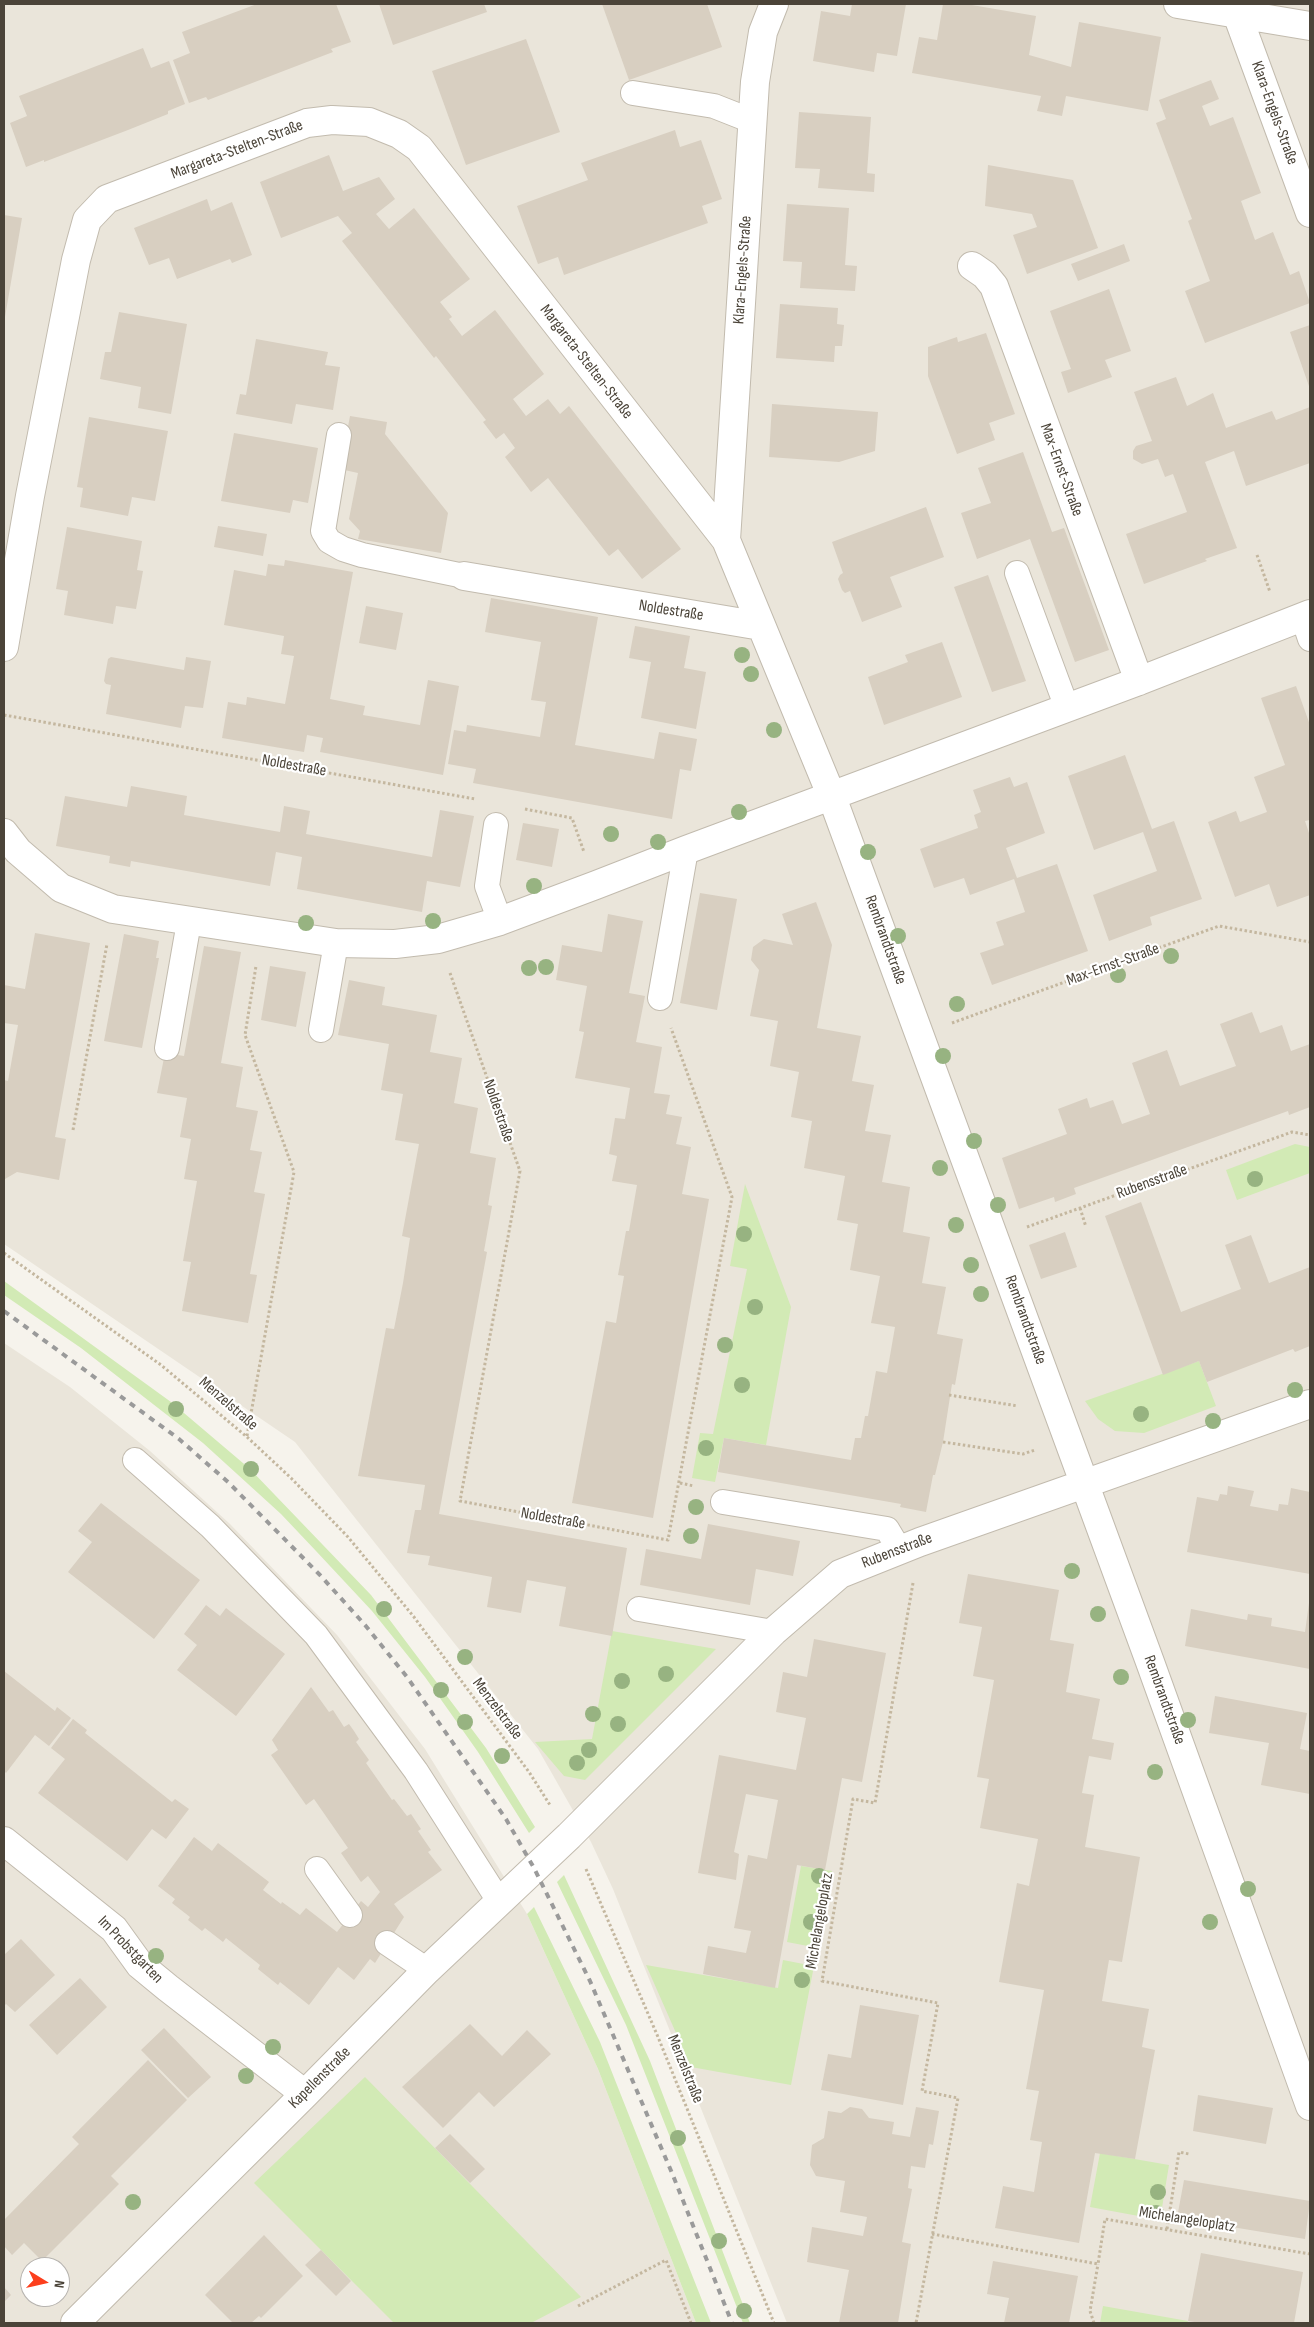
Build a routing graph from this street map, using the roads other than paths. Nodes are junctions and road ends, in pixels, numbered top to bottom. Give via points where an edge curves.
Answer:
1 (774, 4) edge
2 (1178, 4) edge
3 (1236, 14) junction
4 (1310, 26) edge
5 (633, 93) dead end
6 (752, 120) junction
7 (1310, 212) edge
8 (972, 266) dead end
9 (339, 434) dead end
10 (726, 540) junction
11 (1017, 573) dead end
12 (464, 576) joint
13 (1308, 624) edge
14 (761, 626) junction
15 (4, 646) edge
16 (1139, 681) junction
17 (1067, 708) junction
18 (832, 797) junction
19 (496, 825) dead end
20 (4, 833) edge
21 (686, 850) junction
22 (500, 921) junction
23 (189, 922) junction
24 (336, 944) junction
25 (660, 998) road end
26 (321, 1030) dead end
27 (167, 1048) dead end
28 (1310, 1404) edge
29 (135, 1460) dead end
30 (1084, 1483) junction
31 (723, 1502) dead end
32 (909, 1546) junction
33 (639, 1609) dead end
34 (773, 1632) junction
35 (569, 1836) joint
36 (4, 1841) edge
37 (317, 1869) dead end
38 (499, 1901) junction
39 (350, 1915) dead end
40 (387, 1943) dead end
41 (427, 1970) junction
42 (305, 2094) junction
43 (1310, 2106) edge
44 (75, 2323) edge

1 - 6 street, Klara-Engels-Straße via 763,32
2 - 3 street
3 - 4 street
3 - 7 street, Klara-Engels-Straße
5 - 6 lane via 714,106
6 - 10 street, Klara-Engels-Straße
8 - 16 street, Max-Ernst-Straße via 994,286
9 - 12 lane via 323,531 330,541 362,555
10 - 14 street, Rembrandtstraße
10 - 15 street, Margareta-Stelten-Straße via 419,148 400,134 369,122 332,120 307,123 107,199 87,220 74,269
11 - 17 lane
12 - 14 street, Noldestraße
13 - 16 street
14 - 18 street, Rembrandtstraße
16 - 17 street
17 - 18 street
18 - 21 street
18 - 30 street, Rembrandtstraße
19 - 22 lane via 487,886
20 - 23 street via 18,851 61,888 113,909
21 - 22 street
21 - 25 lane
22 - 24 street via 438,939 395,944
23 - 24 street
23 - 27 lane
24 - 26 lane
28 - 30 street, Rubensstraße
29 - 38 lane via 210,1526 316,1635 416,1770
30 - 32 street, Rubensstraße
30 - 43 street, Rembrandtstraße
31 - 32 lane via 887,1529
32 - 34 street, Rubensstraße via 840,1574
33 - 34 lane
34 - 35 street, Rubensstraße
35 - 38 street, Kapellenstraße
36 - 42 street, Im Probstgarten via 114,1929 140,1965
37 - 39 lane
38 - 41 street, Kapellenstraße
40 - 41 lane
41 - 42 street, Kapellenstraße
42 - 44 street, Kapellenstraße

